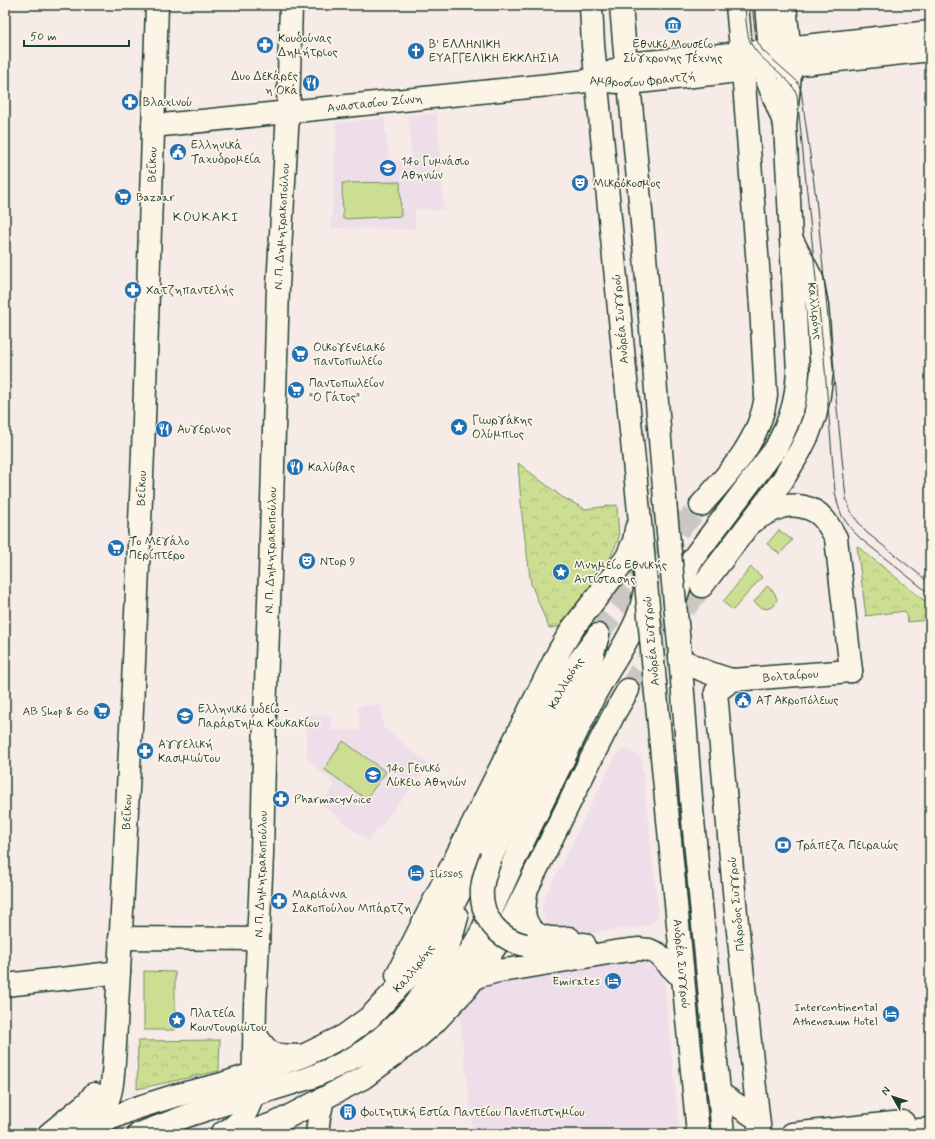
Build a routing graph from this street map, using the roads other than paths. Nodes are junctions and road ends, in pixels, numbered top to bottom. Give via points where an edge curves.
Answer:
1 (157, 5) edge
2 (291, 5) edge
3 (591, 5) edge
4 (621, 5) edge
5 (737, 5) edge
6 (766, 5) edge
7 (785, 5) edge
8 (930, 32) edge
9 (930, 50) edge
10 (766, 59) junction
11 (628, 73) junction
12 (597, 80) junction
13 (288, 112) junction
14 (153, 126) junction
15 (791, 238) junction
16 (701, 506) tunnel mouth
17 (639, 518) junction
18 (750, 522) junction
19 (646, 583) junction
20 (702, 586) tunnel mouth
21 (675, 601) junction
22 (680, 656) junction
23 (732, 680) junction
24 (655, 689) junction
25 (628, 690) tunnel mouth
26 (649, 754) dead end
27 (463, 886) junction
28 (527, 888) junction
29 (578, 937) dead end
30 (120, 938) junction
31 (258, 939) junction
32 (119, 972) junction
33 (677, 973) junction
34 (475, 977) junction
35 (5, 985) edge
36 (685, 997) junction
37 (387, 1000) junction
38 (254, 1032) junction
39 (374, 1044) junction
40 (303, 1056) junction
41 (253, 1074) junction
42 (719, 1093) junction
43 (94, 1094) dead end
44 (252, 1096) junction
45 (323, 1099) junction
46 (930, 1120) edge
47 (759, 1126) edge
48 (930, 1129) edge
49 (49, 1134) edge
50 (78, 1134) edge
51 (139, 1134) edge
52 (221, 1134) edge
53 (245, 1134) edge
54 (317, 1134) edge
55 (698, 1134) edge
56 (723, 1134) edge
57 (777, 1134) edge
58 (792, 1134) edge
59 (880, 1134) edge

1 - 14 main road, Βεΐκου
2 - 13 main road, Ν. Π. Δημητρακοπούλου
3 - 12 main road, Ανδρέα Συγγρού
4 - 11 main road, Ανδρέα Συγγρού
5 - 10 main road
6 - 10 main road
7 - 10 main road
8 - 10 main road, Αμβροσίου Φραντζή
9 - 10 main road, Αμβροσίου Φραντζή
10 - 11 main road, Αμβροσίου Φραντζή
10 - 15 main road, Καλλιρόης via 785,125
10 - 16 main road via 761,306 765,407 754,437
11 - 12 main road, Αμβροσίου Φραντζή
11 - 21 main road, Ανδρέα Συγγρού, bridge
12 - 13 main road, Αναστασίου Ζίννη
12 - 17 main road, Ανδρέα Συγγρού
13 - 14 main road, Αναστασίου Ζίννη
13 - 31 main road, Ν. Π. Δημητρακοπούλου via 278,302
14 - 30 main road, Βεΐκου via 132,708
15 - 18 main road, Καλλιρόης via 812,279 817,305 822,370 819,395 815,416 800,451 782,481
15 - 21 main road via 798,372 793,409 776,448 691,562
17 - 19 main road, Ανδρέα Συγγρού
17 - 37 main road via 627,557 573,628 559,651 399,970
18 - 20 main road, Καλλιρόης
18 - 23 main road, Βολταίρου via 781,507 794,506 815,511 828,524 836,538 851,671
19 - 24 main road, Ανδρέα Συγγρού, bridge
19 - 39 main road, bridge via 640,613 631,633 595,694 481,933 453,981 429,1012
21 - 22 main road, Ανδρέα Συγγρού, bridge
22 - 23 main road via 698,669
22 - 42 main road, Ανδρέα Συγγρού
23 - 47 main road, Πάροδος Συγγρού via 716,692
24 - 26 main road
24 - 36 main road, Ανδρέα Συγγρού
25 - 28 main road via 588,764
27 - 33 main road, Καλλιρόης, bridge via 563,686 598,635 589,667 486,868 482,890 484,907 499,933 512,941 547,947 624,940 642,942 658,948 669,956 675,964
27 - 37 main road, Καλλιρόης via 429,949
27 - 39 main road via 453,933 433,978 400,1022
28 - 29 main road via 524,916 534,932 546,938
28 - 34 main road via 509,923
30 - 31 main road
30 - 32 main road, Βεΐκου
31 - 38 main road, Ν. Π. Δημητρακοπούλου
32 - 35 main road
32 - 50 main road, Βεΐκου via 116,1037 109,1096 96,1117
33 - 34 main road via 658,954 639,949 506,969
33 - 36 main road
34 - 45 main road via 418,1037 363,1078
36 - 55 main road, Ανδρέα Συγγρού
37 - 40 main road, Καλλιρόης via 370,1017 344,1036
38 - 40 main road via 271,1053
38 - 41 main road, Ν. Π. Δημητρακοπούλου
39 - 44 main road via 362,1053 312,1077
40 - 41 main road, Καλλιρόης
41 - 44 main road, Ν. Π. Δημητρακοπούλου
41 - 50 main road, Καλλιρόης via 133,1109
42 - 47 main road
42 - 56 main road, Ανδρέα Συγγρού
43 - 49 main road
44 - 51 main road via 192,1114
44 - 52 main road, Ν. Π. Δημητρακοπούλου via 245,1115 236,1125
45 - 53 main road via 278,1122
45 - 54 main road
46 - 58 main road
47 - 57 main road
48 - 59 main road

